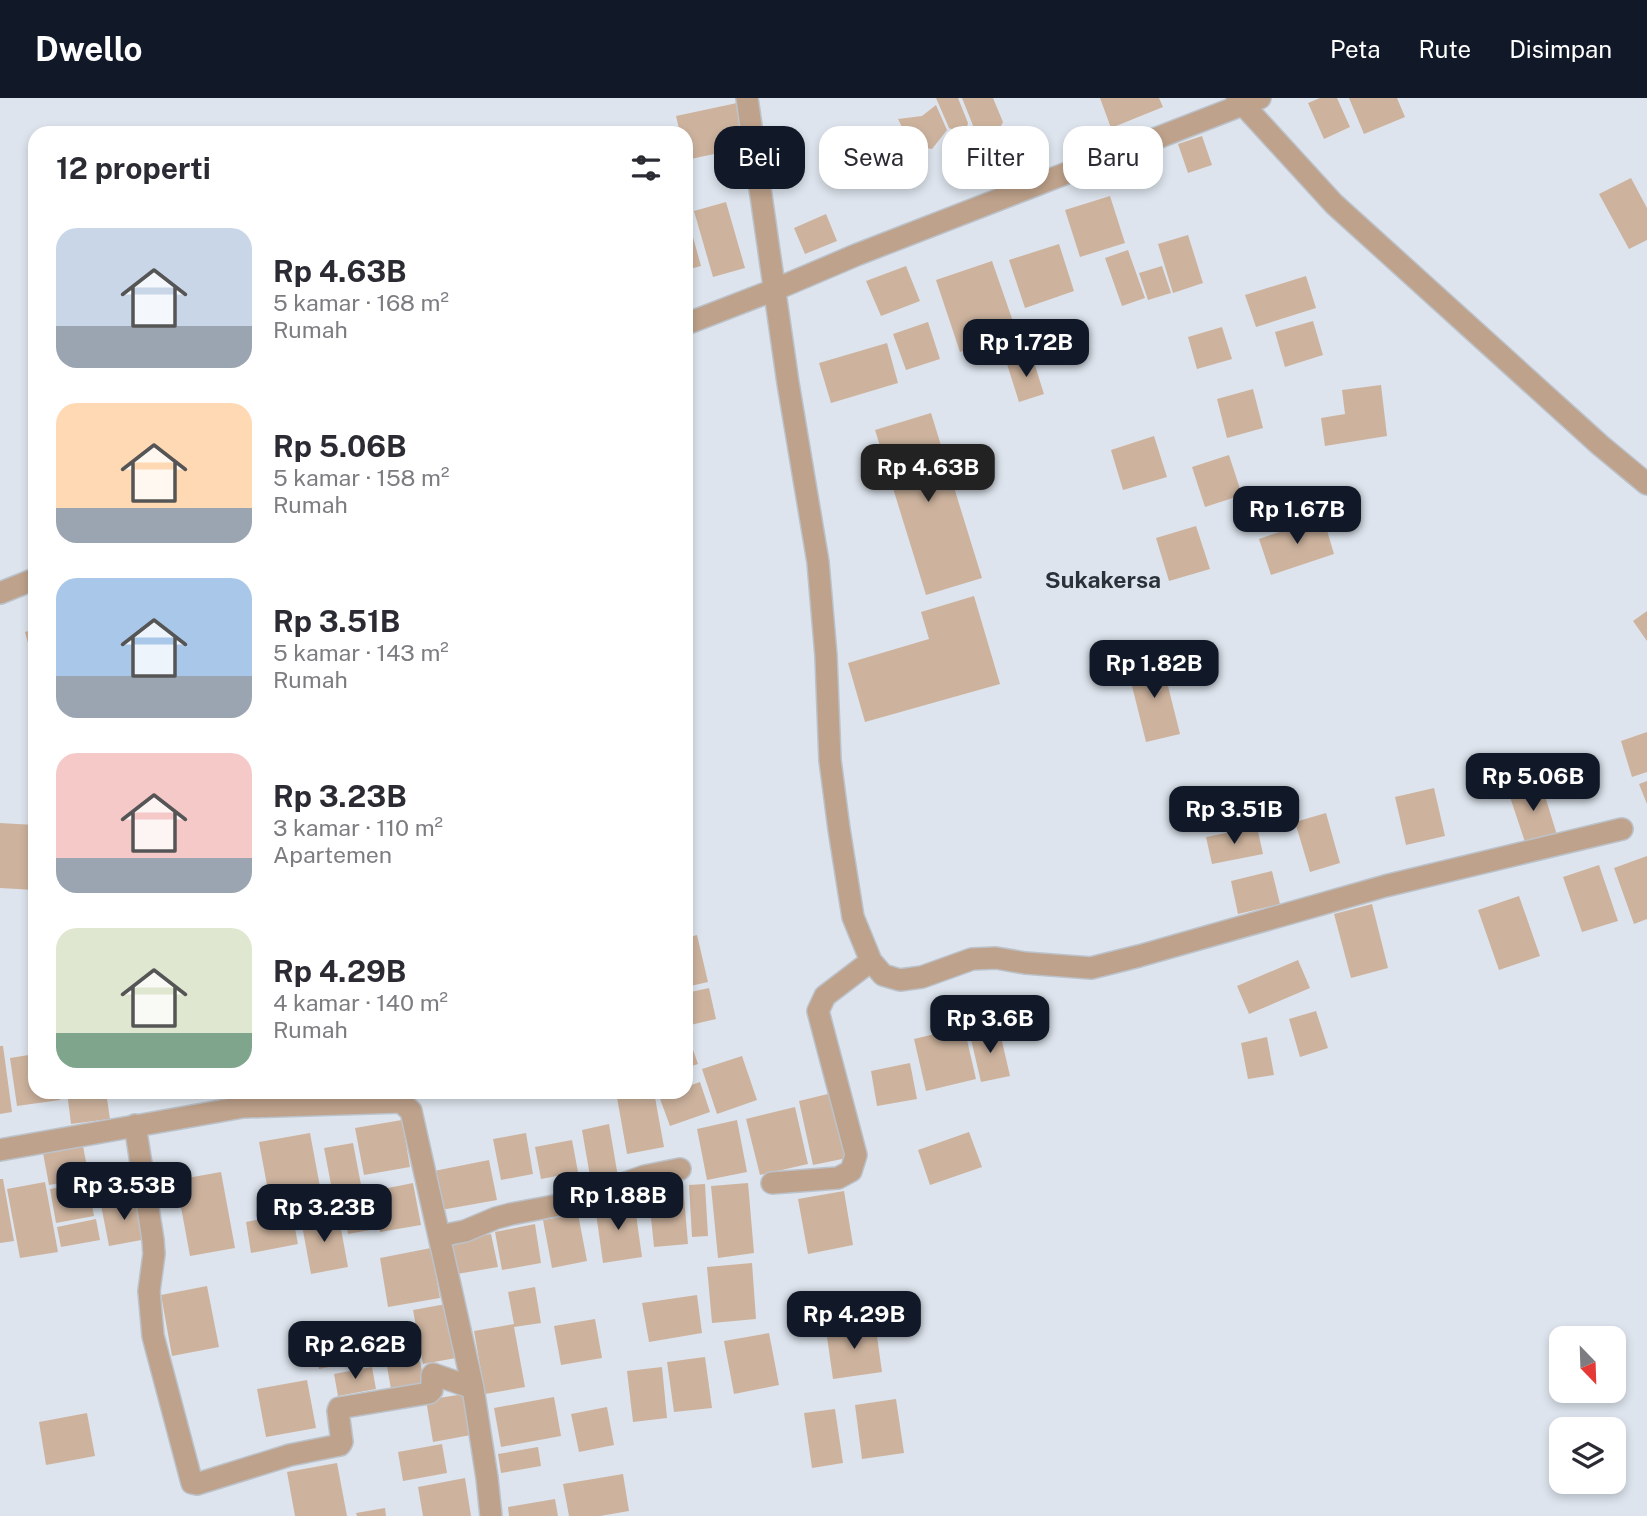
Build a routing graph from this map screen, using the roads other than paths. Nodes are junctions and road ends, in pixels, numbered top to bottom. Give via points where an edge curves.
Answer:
1 (747, 98) edge
2 (1247, 100) edge
3 (774, 290) junction
4 (693, 321) edge
5 (1647, 484) edge
6 (28, 582) edge
7 (0, 593) edge
8 (1622, 829) dead end
9 (870, 961) junction
10 (242, 1099) edge
11 (135, 1125) junction
12 (0, 1150) edge
13 (680, 1169) dead end
14 (772, 1183) dead end
15 (440, 1236) junction
16 (473, 1388) junction
17 (491, 1516) edge

1 - 3 street
2 - 3 street
2 - 5 street via 1334,204
3 - 4 street
3 - 9 street via 818,562 830,760 839,829 853,916
6 - 7 street
8 - 9 street via 1385,886 1091,968 972,959 900,981 883,975
9 - 14 street via 825,996 818,1011 856,1155 851,1171 838,1178
10 - 11 street
10 - 15 street via 401,1102 411,1111
11 - 12 street
11 - 16 street via 153,1240 149,1291 153,1336 192,1483 340,1445 339,1408 429,1393 433,1374
13 - 15 street
15 - 16 street
16 - 17 street

